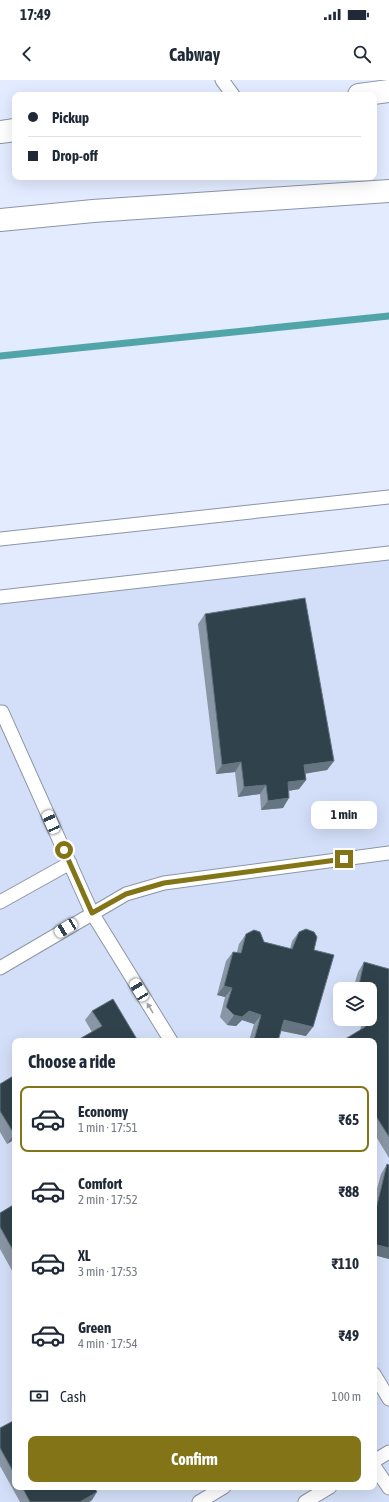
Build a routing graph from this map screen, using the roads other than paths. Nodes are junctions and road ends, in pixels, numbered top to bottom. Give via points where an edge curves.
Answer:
1 (222, 80) edge
2 (389, 91) edge
3 (231, 92) edge
4 (377, 93) edge
5 (12, 130) edge
6 (0, 132) edge
7 (389, 191) edge
8 (0, 220) edge
9 (389, 497) edge
10 (0, 539) edge
11 (389, 553) edge
12 (0, 597) edge
13 (0, 712) edge
14 (389, 853) edge
15 (70, 863) junction
16 (0, 902) edge
17 (92, 913) junction
18 (0, 968) edge
19 (169, 1038) edge
20 (377, 1380) edge
21 (384, 1395) edge
22 (389, 1452) edge
23 (377, 1459) edge
24 (377, 1470) edge
25 (389, 1488) edge
26 (219, 1490) edge
27 (325, 1490) edge
28 (199, 1502) edge
29 (305, 1502) edge

1 - 3 lane
2 - 4 street
5 - 6 street
7 - 8 street via 101,210
9 - 10 lane
11 - 12 lane
13 - 15 lane
14 - 17 lane via 164,883 126,894
15 - 16 lane
15 - 17 lane
17 - 18 lane
19 -> 17 lane
20 - 21 lane
22 - 23 lane
24 - 25 lane
26 - 28 lane
27 - 29 lane

